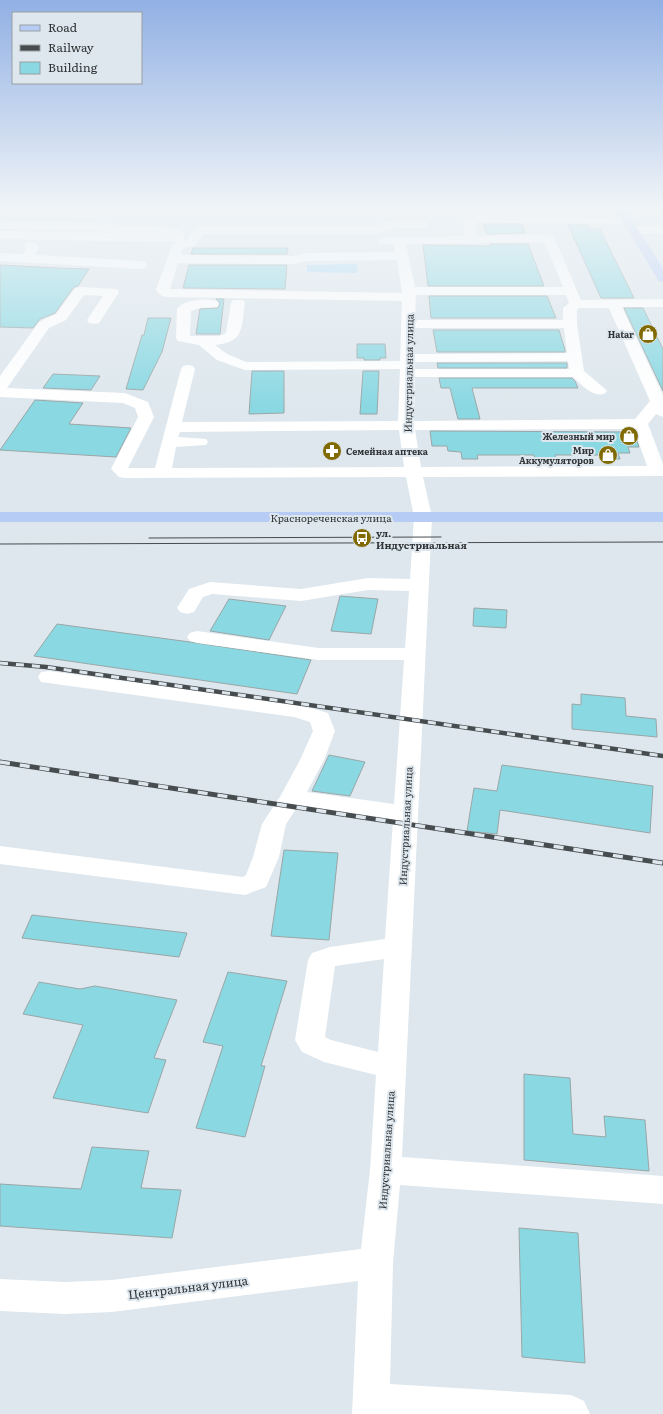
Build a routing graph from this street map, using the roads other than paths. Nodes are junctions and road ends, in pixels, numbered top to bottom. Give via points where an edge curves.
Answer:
1 (169, 275) edge
2 (405, 275) edge
3 (564, 275) edge
4 (409, 294) junction
5 (573, 297) junction
6 (240, 299) junction
7 (663, 303) edge
8 (614, 304) junction
9 (94, 320) dead end
10 (408, 324) junction
11 (570, 324) junction
12 (203, 341) junction
13 (574, 357) junction
14 (408, 365) junction
15 (188, 369) dead end
16 (577, 373) junction
17 (0, 387) edge
18 (600, 391) dead end
19 (0, 392) edge
20 (661, 407) edge
21 (640, 424) junction
22 (407, 432) junction
23 (171, 435) junction
24 (413, 471) junction
25 (660, 471) edge
26 (162, 474) junction
27 (0, 517) edge
28 (423, 517) junction
29 (663, 517) edge
30 (420, 585) junction
31 (187, 608) dead end
32 (197, 637) dead end
33 (415, 654) junction
34 (49, 677) dead end
35 (292, 797) junction
36 (405, 813) junction
37 (0, 855) edge
38 (398, 948) junction
39 (391, 1067) junction
40 (386, 1170) junction
41 (663, 1190) edge
42 (376, 1263) junction
43 (0, 1296) edge
44 (371, 1407) edge
45 (571, 1414) edge

1 - 6 street via 164,290 167,293
2 - 4 street, Индустриальная улица
3 - 5 street
4 - 5 street
4 - 6 street
4 - 10 street, Индустриальная улица
5 - 8 street
5 - 11 street
6 - 12 street via 233,334 226,339
6 - 12 street via 197,304 184,309 183,338
7 - 8 street
8 - 20 street
9 - 17 street via 112,292 80,291 61,317 44,325
10 - 11 street
10 - 14 street, Индустриальная улица
11 - 13 street
12 - 14 street via 214,354 245,366
13 - 14 street
13 - 16 street
14 - 16 street
14 - 22 street, Индустриальная улица
15 - 23 street
16 - 18 street
19 - 26 street via 125,398 142,405 146,417 119,470 125,473
20 - 21 street
21 - 22 street via 540,425
21 - 25 street
22 - 23 street
22 - 24 street, Индустриальная улица
23 - 26 street
24 - 25 street
24 - 26 street
24 - 28 street, Индустриальная улица
27 - 28 main road, Краснореченская улица
28 - 29 main road, Краснореченская улица
28 - 30 street, Индустриальная улица
30 - 31 street via 368,584 301,595 210,588 196,593
30 - 33 street, Индустриальная улица
32 - 33 street via 319,654
33 - 36 street, Индустриальная улица
34 - 35 street via 297,711 320,718 324,731
35 - 36 street
35 - 37 street via 274,824 257,881 244,886
36 - 38 street, Индустриальная улица
38 - 39 street, Индустриальная улица
38 - 39 street via 330,956 322,960 310,1040 312,1044 324,1050
39 - 40 street, Индустриальная улица
40 - 41 street
40 - 42 street, Индустриальная улица
42 - 43 street, Центральная улица via 112,1296
42 - 44 street, Индустриальная улица
44 - 45 street

